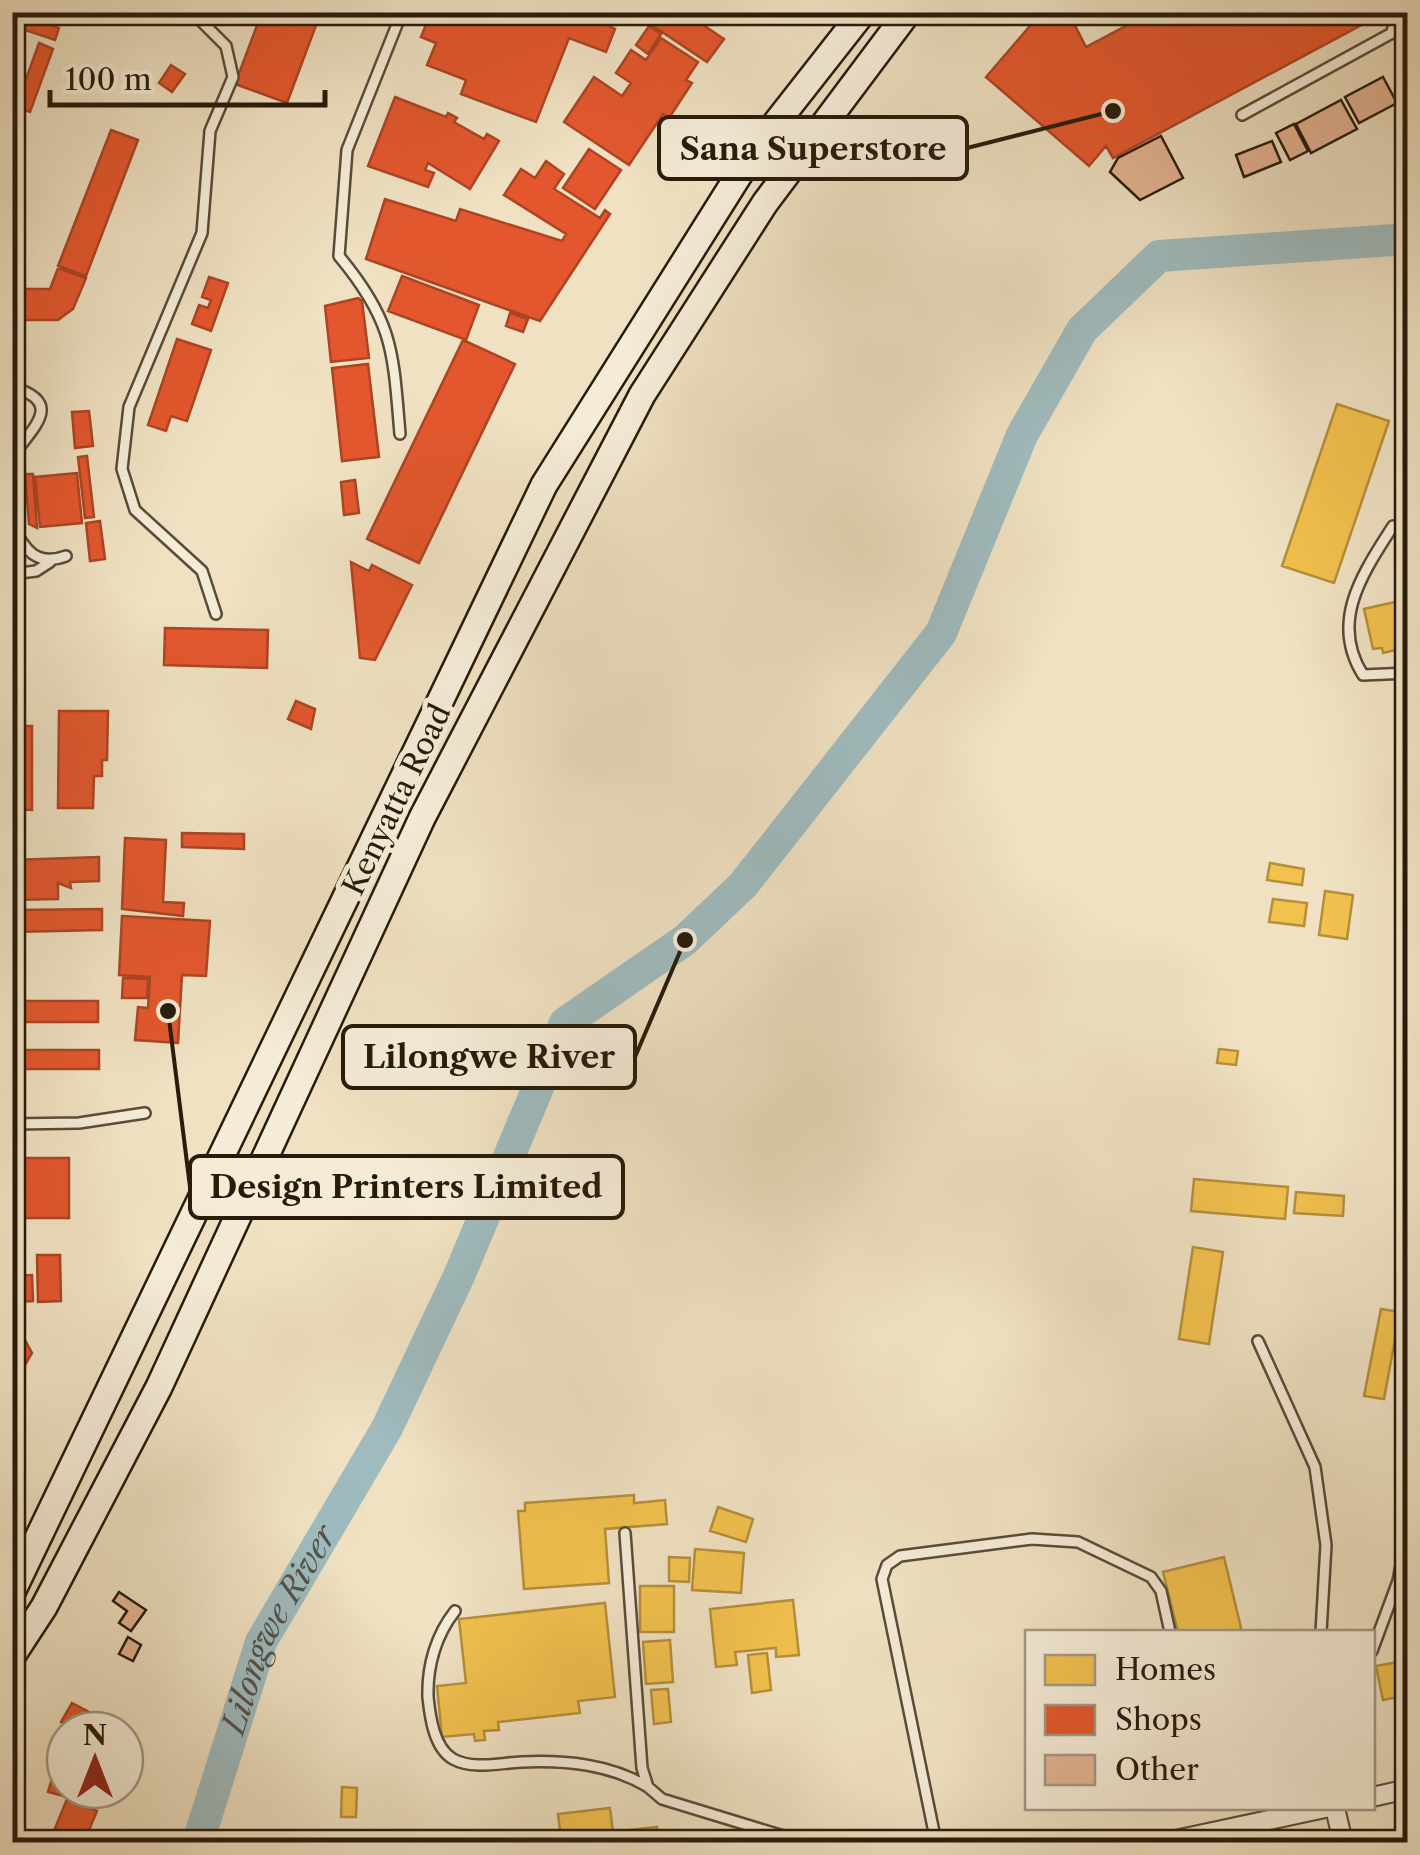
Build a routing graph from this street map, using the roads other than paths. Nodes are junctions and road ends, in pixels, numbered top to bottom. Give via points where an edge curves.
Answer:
1 (192, 12) edge
2 (402, 12) edge
3 (863, 12) edge
4 (908, 12) edge
5 (1396, 12) edge
6 (1242, 115) dead end
7 (12, 386) edge
8 (400, 434) dead end
9 (12, 458) edge
10 (12, 524) edge
11 (1394, 526) dead end
12 (66, 556) dead end
13 (50, 562) junction
14 (12, 574) edge
15 (216, 614) dead end
16 (1408, 673) edge
17 (145, 1113) dead end
18 (12, 1124) edge
19 (1258, 1342) dead end
20 (1408, 1528) edge
21 (625, 1533) dead end
22 (12, 1592) edge
23 (455, 1611) dead end
24 (1170, 1630) edge
25 (1321, 1630) edge
26 (1375, 1643) edge
27 (12, 1656) edge
28 (648, 1787) junction
29 (1408, 1789) edge
30 (1375, 1796) edge
31 (1316, 1810) edge
32 (1335, 1810) edge
33 (803, 1842) edge
34 (936, 1842) edge
35 (1166, 1842) edge
36 (1343, 1842) edge

1 - 15 lane via 226,46 233,77 210,130 202,233 129,408 122,469 134,510 202,571
2 - 8 lane via 347,150 339,256 372,295 392,340
3 - 22 main road, Kenyatta Road via 754,151 544,485
4 - 27 main road, Kenyatta Road via 764,204 642,395 422,818 159,1388
5 - 6 lane via 1392,32
7 - 9 lane via 32,393 41,406 40,423
10 - 13 lane via 32,556
11 - 16 lane via 1347,616 1348,652 1363,674
12 - 13 lane
13 - 14 lane
17 - 18 lane
19 - 25 lane via 1315,1467 1326,1546
20 - 26 lane
21 - 28 lane
23 - 28 lane via 441,1628 428,1674 438,1744 450,1757 486,1764 558,1761 604,1768
24 - 34 lane via 1151,1576 1078,1542 1032,1539 900,1556 888,1565 882,1579
28 - 33 lane via 662,1799
29 - 30 street
31 - 35 street
32 - 36 street

